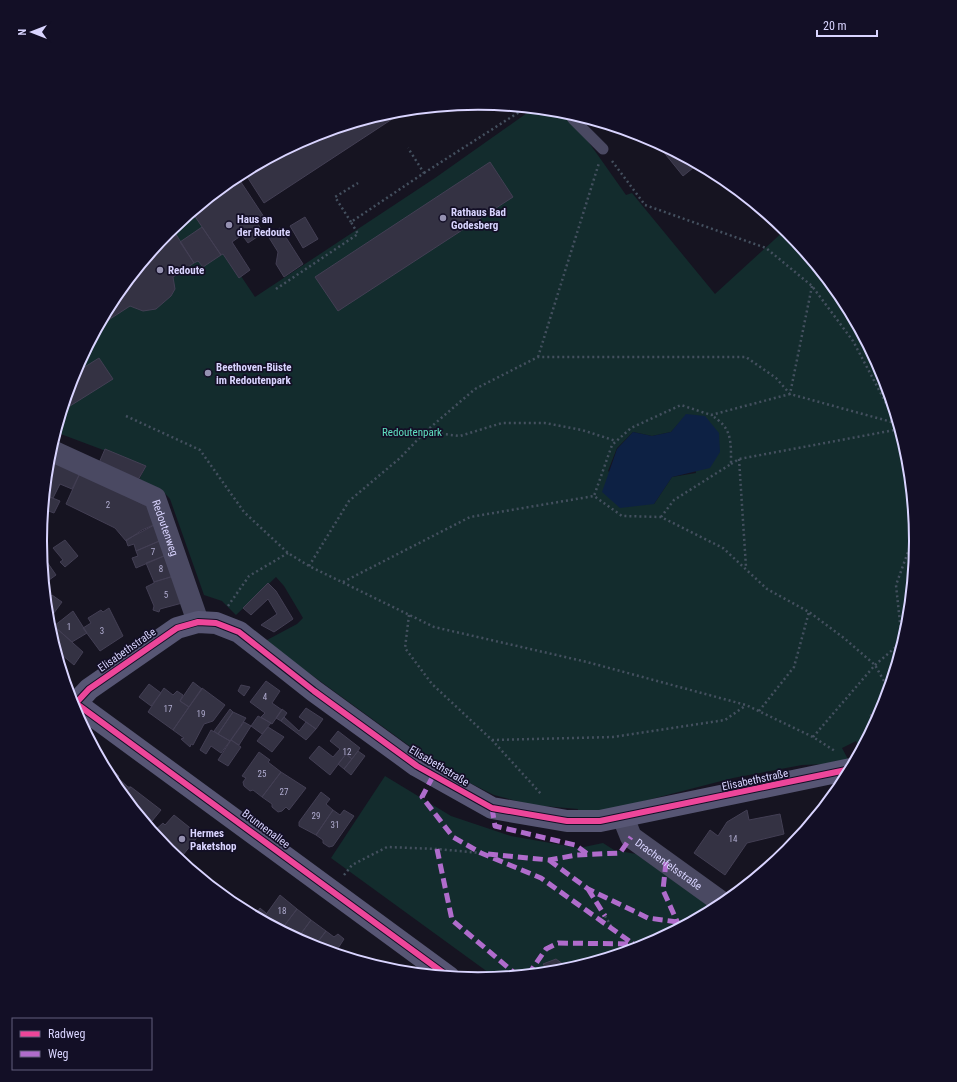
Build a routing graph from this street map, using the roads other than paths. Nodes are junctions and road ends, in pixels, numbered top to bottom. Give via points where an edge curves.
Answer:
1 (575, 121) edge
2 (603, 149) road end
3 (56, 453) edge
4 (207, 622) junction
5 (77, 698) edge
6 (80, 706) edge
7 (844, 771) edge
8 (623, 817) junction
9 (718, 900) edge
10 (441, 971) edge

1 - 2 lane
3 - 4 street, Redoutenweg via 155,498
4 - 5 street, Elisabethstraße via 177,628
4 - 8 street, Elisabethstraße via 239,632 314,691 417,766 492,808 566,822
6 - 10 street, Brunnenallee
7 - 8 street, Elisabethstraße
8 - 9 street, Drachenfelsstraße via 631,837

